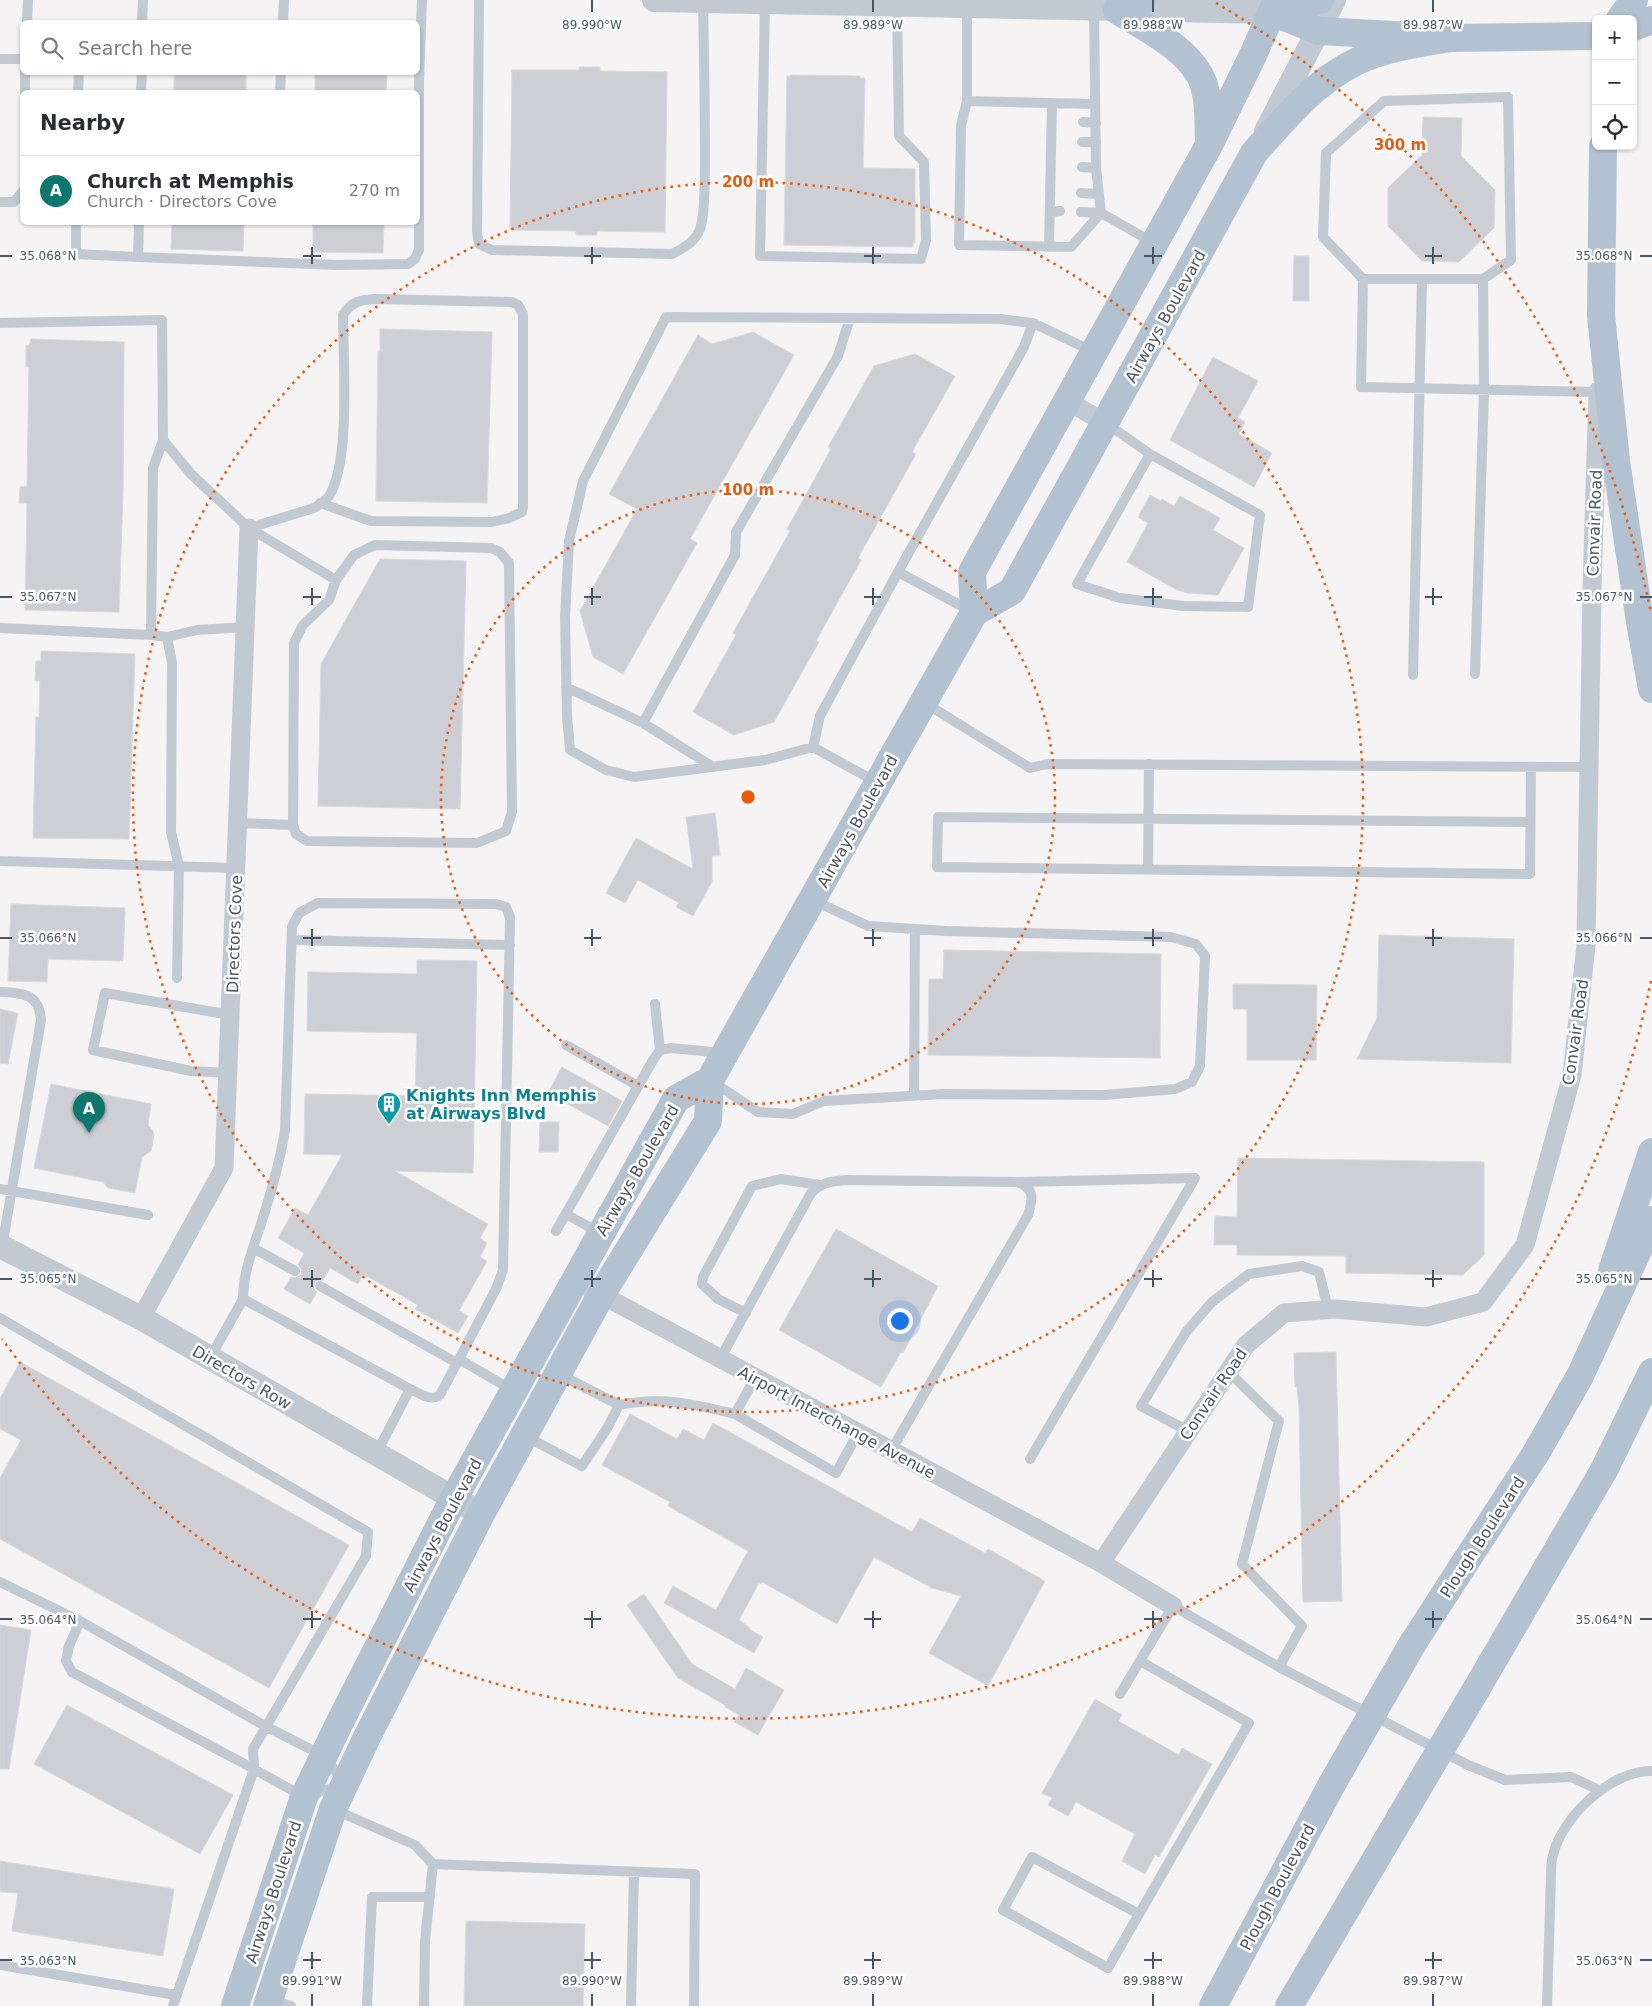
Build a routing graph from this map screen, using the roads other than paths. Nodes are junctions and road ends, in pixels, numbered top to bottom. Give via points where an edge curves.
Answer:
1 (28, 0) edge
2 (143, 0) edge
3 (284, 0) edge
4 (422, 0) edge
5 (479, 0) edge
6 (654, 0) edge
7 (1142, 0) edge
8 (1320, 0) edge
9 (1334, 0) edge
10 (1634, 0) edge
11 (702, 1) edge
12 (765, 1) edge
13 (981, 5) edge
14 (897, 6) junction
15 (1275, 6) edge
16 (1110, 7) edge
17 (1623, 15) edge
18 (28, 20) edge
19 (142, 20) edge
20 (283, 20) edge
21 (1652, 20) edge
22 (1637, 26) edge
23 (1319, 31) junction
24 (1592, 36) edge
25 (1450, 38) junction
26 (420, 55) edge
27 (20, 58) edge
28 (0, 59) edge
29 (26, 75) edge
30 (79, 75) edge
31 (142, 75) edge
32 (281, 75) edge
33 (419, 75) edge
34 (25, 90) edge
35 (78, 90) edge
36 (141, 90) edge
37 (280, 90) edge
38 (419, 90) edge
39 (967, 102) junction
40 (1052, 103) junction
41 (1094, 104) junction
42 (1083, 122) dead end
43 (1096, 123) junction
44 (1082, 142) dead end
45 (1096, 142) junction
46 (1209, 145) junction
47 (1602, 150) edge
48 (1254, 153) junction
49 (1082, 167) dead end
50 (1096, 168) junction
51 (1081, 193) dead end
52 (20, 194) edge
53 (1099, 194) junction
54 (0, 202) edge
55 (1081, 212) dead end
56 (1101, 213) junction
57 (76, 225) edge
58 (139, 225) edge
59 (419, 225) edge
60 (1155, 244) junction
61 (1049, 247) junction
62 (138, 257) junction
63 (1363, 279) junction
64 (1422, 279) junction
65 (1483, 280) junction
66 (1601, 315) junction
67 (850, 318) junction
68 (0, 323) edge
69 (1033, 323) junction
70 (1095, 352) junction
71 (1420, 388) junction
72 (1484, 390) junction
73 (1598, 392) junction
74 (1067, 401) junction
75 (1106, 423) junction
76 (163, 440) junction
77 (1150, 454) junction
78 (320, 504) junction
79 (250, 528) junction
80 (898, 572) junction
81 (336, 580) junction
82 (974, 613) junction
83 (246, 627) junction
84 (0, 628) edge
85 (151, 635) junction
86 (167, 637) junction
87 (1475, 674) dead end
88 (1413, 675) dead end
89 (566, 687) junction
90 (1652, 689) edge
91 (924, 703) junction
92 (643, 723) junction
93 (813, 747) junction
94 (1148, 764) junction
95 (713, 767) junction
96 (1531, 767) junction
97 (1589, 767) junction
98 (878, 783) junction
99 (1148, 819) junction
100 (1530, 822) junction
101 (238, 823) junction
102 (293, 825) junction
103 (0, 861) edge
104 (179, 866) junction
105 (236, 868) junction
106 (1148, 869) junction
107 (812, 899) junction
108 (915, 929) junction
109 (292, 940) junction
110 (510, 945) junction
111 (177, 978) dead end
112 (0, 992) edge
113 (655, 1004) dead end
114 (230, 1015) junction
115 (566, 1045) dead end
116 (660, 1050) junction
117 (725, 1054) junction
118 (228, 1073) junction
119 (710, 1080) junction
120 (638, 1086) junction
121 (914, 1096) junction
122 (1652, 1152) edge
123 (1017, 1182) junction
124 (819, 1185) junction
125 (0, 1189) edge
126 (12, 1191) junction
127 (566, 1214) junction
128 (148, 1215) dead end
129 (1652, 1220) edge
130 (556, 1231) dead end
131 (600, 1234) junction
132 (253, 1248) junction
133 (1, 1249) edge
134 (295, 1271) dead end
135 (574, 1280) junction
136 (320, 1286) dead end
137 (601, 1295) junction
138 (243, 1299) junction
139 (1328, 1309) junction
140 (746, 1313) junction
141 (0, 1318) edge
142 (141, 1318) junction
143 (210, 1358) junction
144 (720, 1359) junction
145 (458, 1361) junction
146 (1228, 1371) junction
147 (1652, 1372) edge
148 (558, 1374) junction
149 (1580, 1376) junction
150 (756, 1378) junction
151 (410, 1389) junction
152 (514, 1390) junction
153 (619, 1405) junction
154 (735, 1414) junction
155 (1188, 1431) junction
156 (858, 1433) junction
157 (524, 1436) junction
158 (892, 1451) junction
159 (375, 1454) junction
160 (1030, 1459) dead end
161 (453, 1500) junction
162 (481, 1514) junction
163 (1101, 1563) junction
164 (0, 1582) edge
165 (1173, 1606) junction
166 (80, 1621) junction
167 (1140, 1661) junction
168 (1280, 1667) junction
169 (1120, 1694) dead end
170 (267, 1726) junction
171 (324, 1756) junction
172 (254, 1769) junction
173 (1652, 1771) edge
174 (344, 1784) junction
175 (1599, 1790) junction
176 (304, 1798) junction
177 (333, 1809) junction
178 (433, 1864) junction
179 (634, 1872) junction
180 (430, 1897) junction
181 (1139, 1914) junction
182 (0, 1965) edge
183 (176, 1994) junction
184 (276, 2004) edge
185 (173, 2006) edge
186 (235, 2006) edge
187 (367, 2006) edge
188 (424, 2006) edge
189 (631, 2006) edge
190 (694, 2006) edge
191 (1213, 2006) edge
192 (1289, 2006) edge
193 (1548, 2006) edge

1 - 18 lane
2 - 19 lane
3 - 20 lane
4 - 26 lane
5 - 11 lane via 479,244 492,250 672,254 694,239 700,228 705,92
6 - 11 street
7 - 16 main road
8 - 15 main road
9 - 23 street, Airways Boulevard
10 - 17 main road
11 - 12 street
12 - 14 street
12 - 14 lane via 760,256 921,259 926,240 924,162 899,136
13 - 14 street
13 - 16 street
13 - 39 lane
15 - 16 street
15 - 23 main road
15 - 46 main road
16 - 41 lane
16 - 46 main road via 1163,39 1200,74 1206,98
21 - 22 main road
23 - 25 main road
23 - 48 street, Airways Boulevard
24 - 25 main road
25 - 48 main road via 1374,54 1336,74 1294,108
27 - 28 lane
29 - 34 lane
30 - 35 lane
31 - 36 lane
32 - 37 lane
33 - 38 lane
39 - 40 lane
39 - 61 lane via 961,126 959,245
40 - 41 lane
40 - 61 lane via 1056,122 1055,211
41 - 43 lane
42 - 43 lane
43 - 45 lane
44 - 45 lane
45 - 50 lane
46 - 60 main road
47 - 66 main road, Convair Road
48 - 75 main road, Airways Boulevard
49 - 50 lane
50 - 53 lane
51 - 53 lane
52 - 54 lane via 14,202
53 - 56 lane
55 - 56 lane
56 - 60 lane
56 - 61 lane via 1071,247
57 - 62 lane via 76,254
58 - 62 lane
59 - 62 lane via 419,250 408,264 338,265
60 - 70 main road
63 - 64 lane
63 - 65 lane via 1324,237 1326,153 1384,102 1508,97 1511,260
63 - 71 lane via 1361,386
64 - 65 lane
64 - 71 lane
65 - 72 lane
66 - 73 street, Convair Road
66 - 90 main road via 1616,460
67 - 69 lane via 1000,319
67 - 89 lane via 666,317 583,481 569,541
67 - 92 lane via 838,356 736,532 735,555
68 - 76 lane via 162,320
69 - 70 lane
69 - 80 lane via 1024,347
70 - 74 main road
71 - 72 lane
71 - 88 lane
72 - 73 lane
72 - 87 lane
73 - 97 street, Convair Road
74 - 75 street
74 - 82 main road via 972,572
75 - 77 lane
75 - 82 main road, Airways Boulevard via 1012,592
76 - 79 lane via 191,474
76 - 85 lane via 153,468
77 - 77 lane via 1260,515 1248,607 1183,606 1120,598 1077,584
78 - 78 lane via 328,498 338,476 343,436 343,315 348,307 357,300 376,299 512,302 518,305 523,314 522,512 492,522 371,520
78 - 79 lane
79 - 81 lane
79 - 83 street, Directors Cove
80 - 82 lane
80 - 93 lane via 820,716
81 - 102 lane via 329,600 303,625 294,643
81 - 102 lane via 354,555 375,545 491,548 500,552 509,563 512,812 506,832 477,843 307,841 296,834
82 - 91 main road, Airways Boulevard
83 - 86 lane via 197,630
83 - 101 street, Directors Cove
84 - 85 lane
85 - 86 lane
86 - 104 lane via 172,663 171,832
89 - 92 lane
89 - 95 lane via 570,750 606,770 634,777
91 - 94 lane via 1030,768 1047,764
91 - 98 main road, Airways Boulevard
92 - 95 lane
93 - 95 lane via 765,760
93 - 98 lane
94 - 96 lane
94 - 99 lane
96 - 97 lane
96 - 100 lane
97 - 139 street, Convair Road via 1586,945 1572,1075 1525,1245 1483,1302 1426,1317
98 - 107 main road, Airways Boulevard
99 - 100 lane
99 - 106 lane
99 - 106 lane via 938,817 937,867
100 - 106 lane via 1530,874
101 - 102 lane
101 - 105 street, Directors Cove
103 - 104 lane
104 - 105 lane
104 - 111 lane
105 - 114 street, Directors Cove
107 - 108 lane via 868,926
107 - 117 main road, Airways Boulevard
108 - 121 lane
108 - 121 lane via 1171,936 1196,944 1205,956 1200,1066 1192,1082 1175,1089 1104,1095
109 - 110 lane
109 - 110 lane via 292,927 299,913 318,904 496,904 506,907 510,918
109 - 132 lane via 285,1130 281,1156
110 - 145 lane via 503,1270
112 - 126 lane via 22,993 30,997 40,1010 41,1020
113 - 116 lane
114 - 118 street, Directors Cove
114 - 118 lane via 104,994 93,1050 192,1071
115 - 120 lane
116 - 117 lane via 672,1048
116 - 120 lane
117 - 119 main road, Airways Boulevard
118 - 142 street, Directors Cove via 224,1168
119 - 121 lane via 758,1112 793,1114 824,1100
119 - 131 main road, Airways Boulevard via 676,1100
119 - 137 main road, Airways Boulevard via 708,1121
120 - 127 lane
122 - 149 main road
123 - 124 lane via 847,1180
123 - 158 lane via 1026,1185 1030,1192 1032,1202 1028,1215
123 - 160 lane via 1195,1178
124 - 140 lane via 811,1193
124 - 140 lane via 781,1179 752,1186 702,1284 718,1299
125 - 126 lane
126 - 128 lane
126 - 133 lane
127 - 130 lane
127 - 131 lane
129 - 149 main road, Plough Boulevard
131 - 135 main road, Airways Boulevard
132 - 134 lane
132 - 138 lane via 243,1285
133 - 142 street, Directors Row
135 - 137 street, Airport Interchange Avenue
135 - 152 main road, Airways Boulevard
136 - 145 lane
137 - 144 street, Airport Interchange Avenue
137 - 148 main road, Airways Boulevard
138 - 143 lane
138 - 151 lane
139 - 146 street, Convair Road via 1284,1313 1246,1345
139 - 155 lane via 1319,1272 1302,1266 1249,1274 1212,1302 1186,1332 1141,1406
140 - 144 lane
141 - 170 lane via 368,1532 366,1556
142 - 143 street, Directors Row
143 - 159 street, Directors Row
144 - 150 street, Airport Interchange Avenue
145 - 151 lane via 440,1395 435,1398
145 - 152 lane
146 - 155 street, Convair Road
146 - 168 lane via 1279,1421 1242,1564 1302,1626
147 - 192 main road, bridge via 1604,1470
148 - 153 lane
148 - 157 main road, Airways Boulevard
149 - 191 main road, Plough Boulevard, bridge via 1536,1453 1413,1643 1332,1784
150 - 154 lane
150 - 156 street, Airport Interchange Avenue
151 - 159 lane
152 - 161 main road, Airways Boulevard
153 - 154 lane via 637,1401 670,1401
153 - 157 lane via 582,1466
154 - 156 lane via 836,1473
155 - 163 street, Convair Road
156 - 158 street, Airport Interchange Avenue
157 - 162 main road, Airways Boulevard
158 - 163 street, Airport Interchange Avenue
159 - 161 street, Directors Row
161 - 162 street, Directors Row
161 - 171 main road, Airways Boulevard
162 - 174 main road, Airways Boulevard
163 - 165 street
164 - 166 lane
165 - 167 lane
165 - 168 lane
166 - 170 lane
166 - 172 lane via 66,1661 72,1672
167 - 169 lane
167 - 181 lane via 1250,1723
168 - 175 lane via 1468,1765 1505,1780 1571,1777
170 - 171 lane
170 - 172 lane via 253,1749
171 - 174 lane
171 - 176 main road, Airways Boulevard
172 - 176 lane
172 - 183 lane
173 - 175 lane via 1632,1773
174 - 176 lane
174 - 177 main road, Airways Boulevard
175 - 193 lane via 1570,1822 1553,1855
176 - 186 main road, Airways Boulevard
177 - 178 lane via 415,1845
177 - 184 main road, Airways Boulevard
178 - 179 lane
178 - 180 lane
179 - 189 lane
179 - 190 lane via 695,1874
180 - 187 lane via 372,1897
180 - 188 lane via 425,1941
181 - 181 lane via 1108,1968 1003,1910 1032,1858
182 - 183 lane
183 - 185 lane

